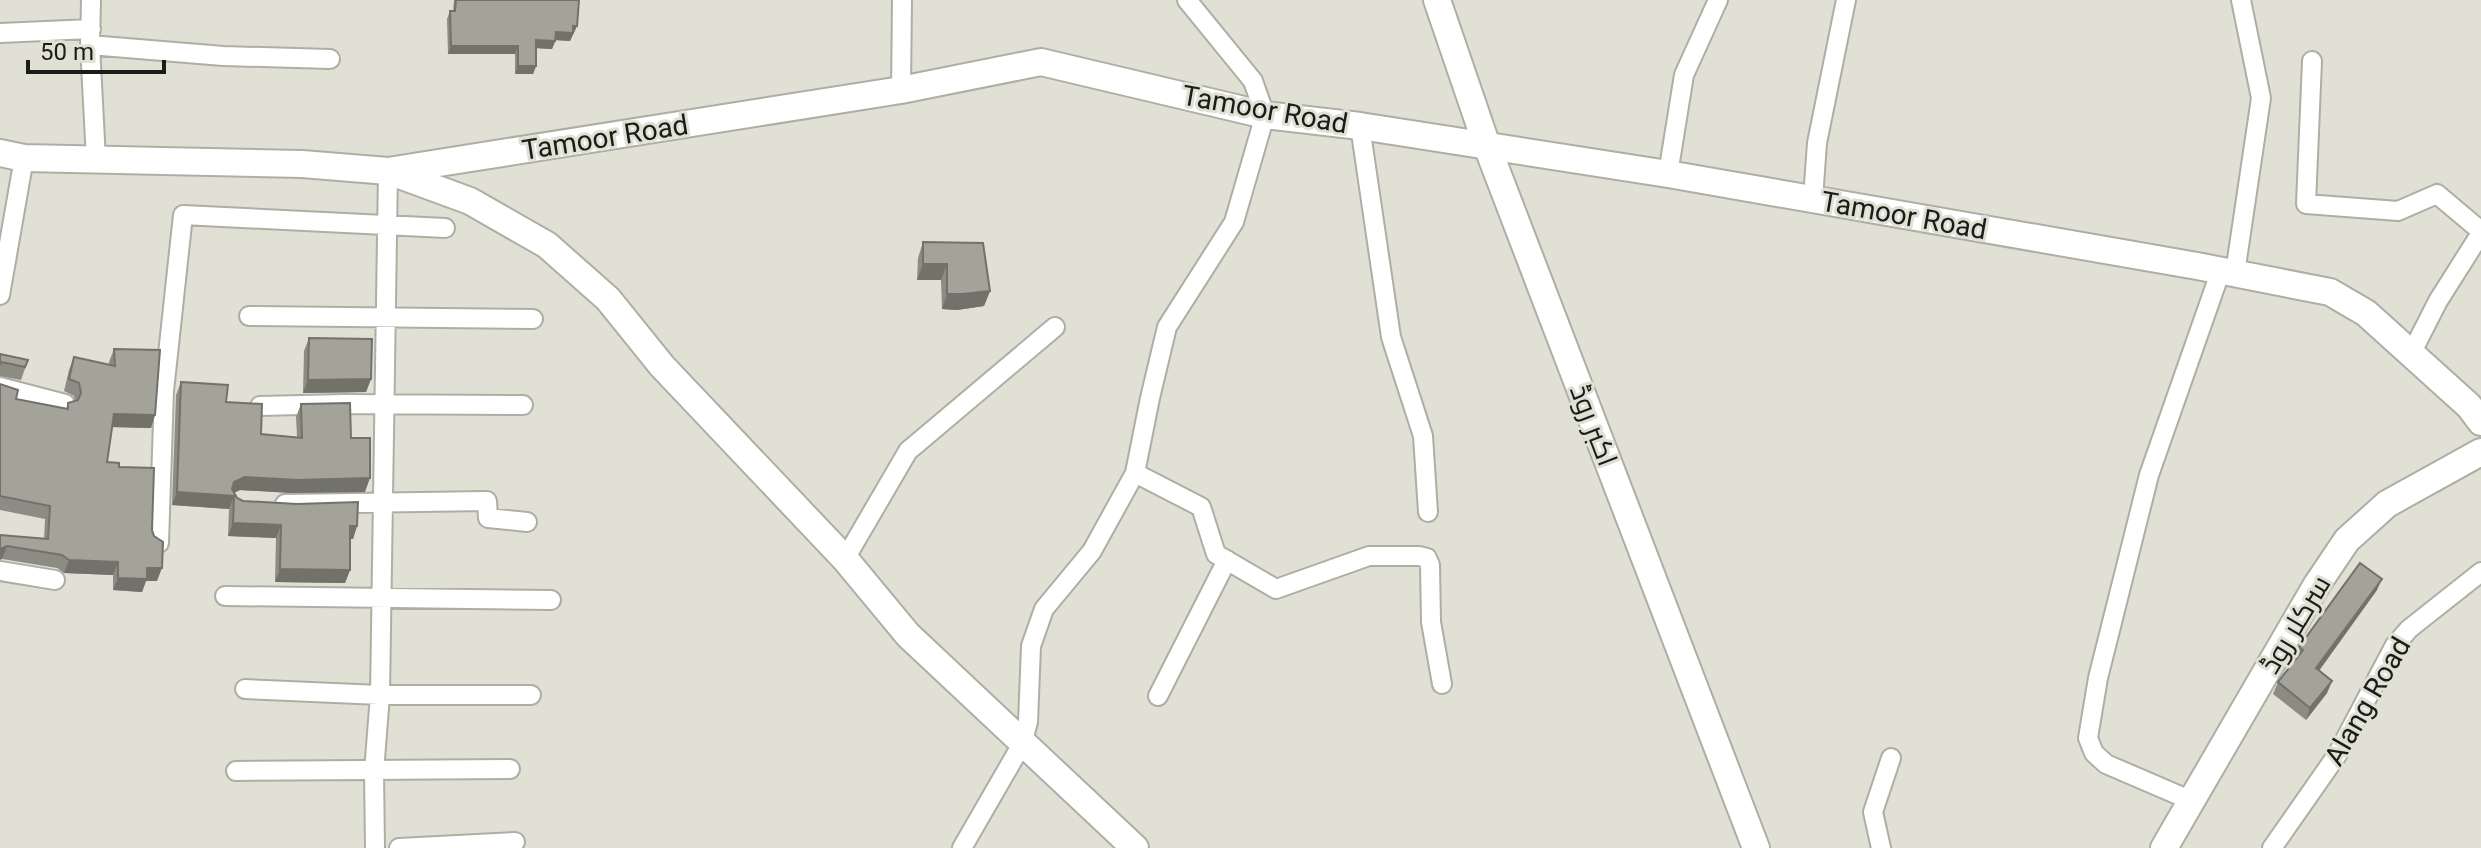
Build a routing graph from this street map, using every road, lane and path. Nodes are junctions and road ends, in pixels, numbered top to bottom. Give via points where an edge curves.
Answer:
1 (91, 0) edge
2 (902, 0) edge
3 (1437, 0) edge
4 (1718, 0) edge
5 (1846, 0) edge
6 (2241, 0) edge
7 (1190, 1) edge
8 (0, 33) edge
9 (90, 37) junction
10 (330, 59) dead end
11 (2312, 61) dead end
12 (901, 90) junction
13 (1265, 115) junction
14 (1360, 126) junction
15 (1487, 146) junction
16 (12, 155) edge
17 (96, 160) junction
18 (388, 171) junction
19 (1668, 174) junction
20 (1813, 199) junction
21 (387, 225) junction
22 (445, 228) dead end
23 (2481, 232) edge
24 (2228, 272) junction
25 (0, 295) edge
26 (249, 316) dead end
27 (385, 316) junction
28 (533, 319) dead end
29 (1055, 327) dead end
30 (2411, 354) junction
31 (0, 387) edge
32 (65, 404) edge
33 (383, 404) junction
34 (523, 405) dead end
35 (260, 406) edge
36 (2481, 422) edge
37 (2481, 452) edge
38 (1135, 473) junction
39 (382, 502) junction
40 (266, 503) edge
41 (1428, 512) dead end
42 (527, 522) dead end
43 (159, 543) edge
44 (845, 559) junction
45 (1227, 560) junction
46 (0, 571) edge
47 (2481, 572) edge
48 (55, 580) dead end
49 (225, 596) dead end
50 (380, 597) junction
51 (551, 600) dead end
52 (1442, 684) dead end
53 (245, 689) dead end
54 (380, 695) junction
55 (531, 695) dead end
56 (1158, 696) dead end
57 (1022, 744) junction
58 (1891, 758) dead end
59 (510, 769) dead end
60 (236, 771) dead end
61 (374, 772) junction
62 (2192, 801) junction
63 (515, 842) dead end
64 (375, 848) edge
65 (399, 848) edge
66 (962, 848) edge
67 (1135, 848) edge
68 (1756, 848) edge
69 (1881, 848) edge
70 (2164, 848) edge
71 (2272, 848) edge

1 - 9 street
2 - 12 street
3 - 15 street, اکبر روڈ
4 - 19 street via 1684,75
5 - 20 street via 1817,143
6 - 24 street via 2261,98
7 - 13 street via 1253,81
8 - 9 street
9 - 10 street via 223,56
9 - 17 street
11 - 23 street via 2306,204 2398,211 2437,194
12 - 13 street, Tamoor Road via 1041,62
12 - 18 street, Tamoor Road
13 - 14 street, Tamoor Road
13 - 38 street via 1234,222 1167,327
14 - 15 street, Tamoor Road
14 - 41 street via 1391,337 1423,436
15 - 19 street, Tamoor Road
15 - 68 street, اکبر روڈ
16 - 17 street, Tamoor Road
16 - 25 street
17 - 18 street, Tamoor Road
18 - 21 street
18 - 44 street via 470,201 547,245 608,299 662,366
19 - 20 street, Tamoor Road
20 - 24 street, Tamoor Road
21 - 22 street
21 - 27 street
21 - 43 street via 183,215 164,391
23 - 30 street
24 - 30 street, Tamoor Road via 2330,292 2366,313
24 - 62 street via 2149,475 2088,738 2106,764
26 - 27 street
27 - 28 street
27 - 33 street
29 - 44 street via 908,451
30 - 36 street, Tamoor Road
31 - 32 street
33 - 34 street
33 - 35 street
33 - 39 street
37 - 62 street, سرکلر روڈ via 2387,504 2347,540
38 - 45 street via 1201,507 1216,554
38 - 57 street via 1092,551 1044,609 1031,646
39 - 40 street
39 - 42 street via 487,501 488,518
39 - 50 street
44 - 57 street via 908,635
45 - 52 street via 1276,589 1369,556 1427,558
45 - 56 street
46 - 48 street
47 - 71 street, Alang Road via 2395,645 2337,755
49 - 50 street
50 - 51 street
50 - 54 street
53 - 54 street
54 - 55 street
54 - 61 street
57 - 66 street
57 - 67 street
58 - 69 street via 1873,812
59 - 61 street
60 - 61 street
61 - 64 street
62 - 70 street, سرکلر روڈ
63 - 65 street

